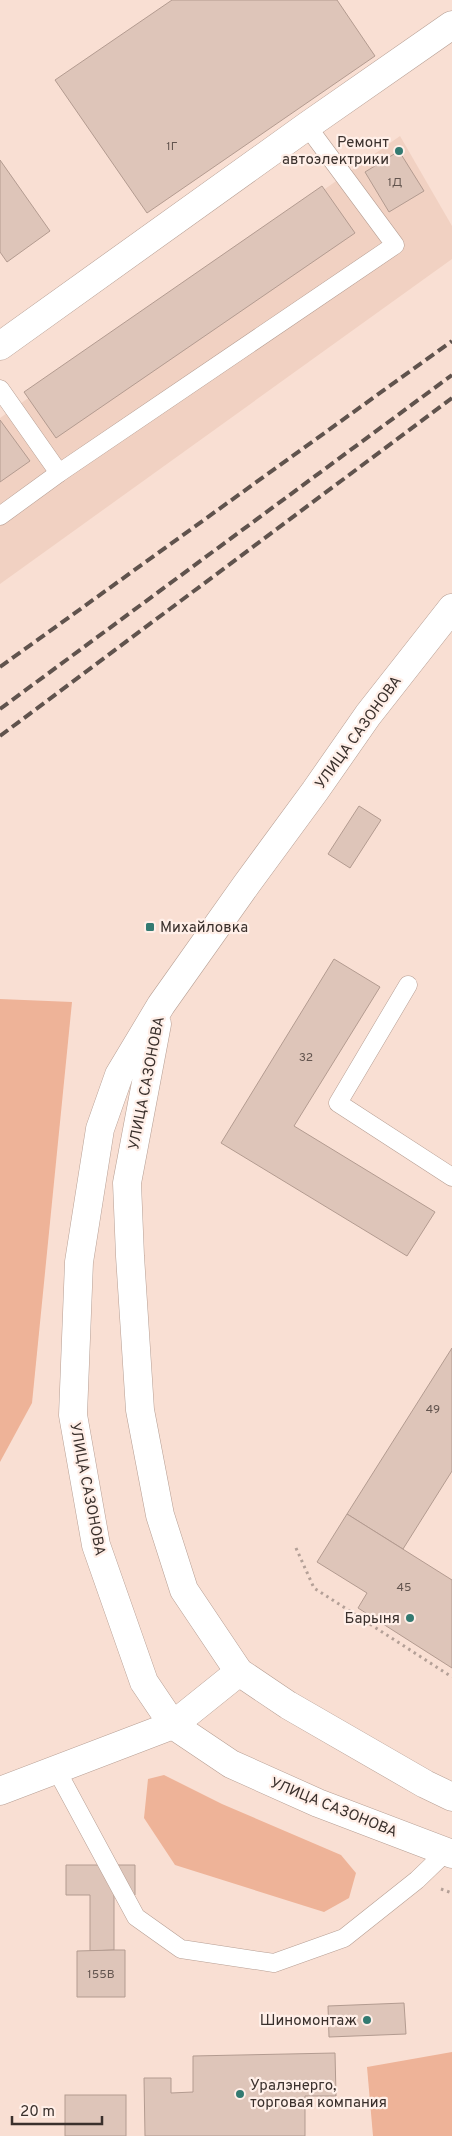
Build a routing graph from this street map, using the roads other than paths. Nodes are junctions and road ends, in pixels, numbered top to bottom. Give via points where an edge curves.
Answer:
1 (452, 25) edge
2 (307, 126) junction
3 (0, 346) edge
4 (0, 389) edge
5 (59, 473) junction
6 (0, 516) edge
7 (452, 608) edge
8 (408, 986) dead end
9 (161, 1005) junction
10 (452, 1177) edge
11 (239, 1672) junction
12 (173, 1725) junction
13 (56, 1769) junction
14 (0, 1791) edge
15 (452, 1796) edge
16 (449, 1853) edge

1 - 2 main road
2 - 3 main road
2 - 5 lane via 394,245
4 - 5 lane
5 - 6 lane
7 - 9 main road, УЛИЦА САЗОНОВА via 368,714
8 - 10 lane via 338,1103
9 - 11 main road, УЛИЦА САЗОНОВА via 127,1183 140,1410 160,1515 184,1590
9 - 12 main road, УЛИЦА САЗОНОВА via 120,1075 100,1129 79,1262 73,1415 96,1545 144,1682
11 - 12 main road
11 - 15 main road, УЛИЦА САЗОНОВА via 296,1710 425,1784
12 - 13 main road
12 - 16 main road, УЛИЦА САЗОНОВА via 231,1764 318,1803
13 - 14 main road
13 - 16 lane via 136,1917 181,1949 274,1963 344,1938

